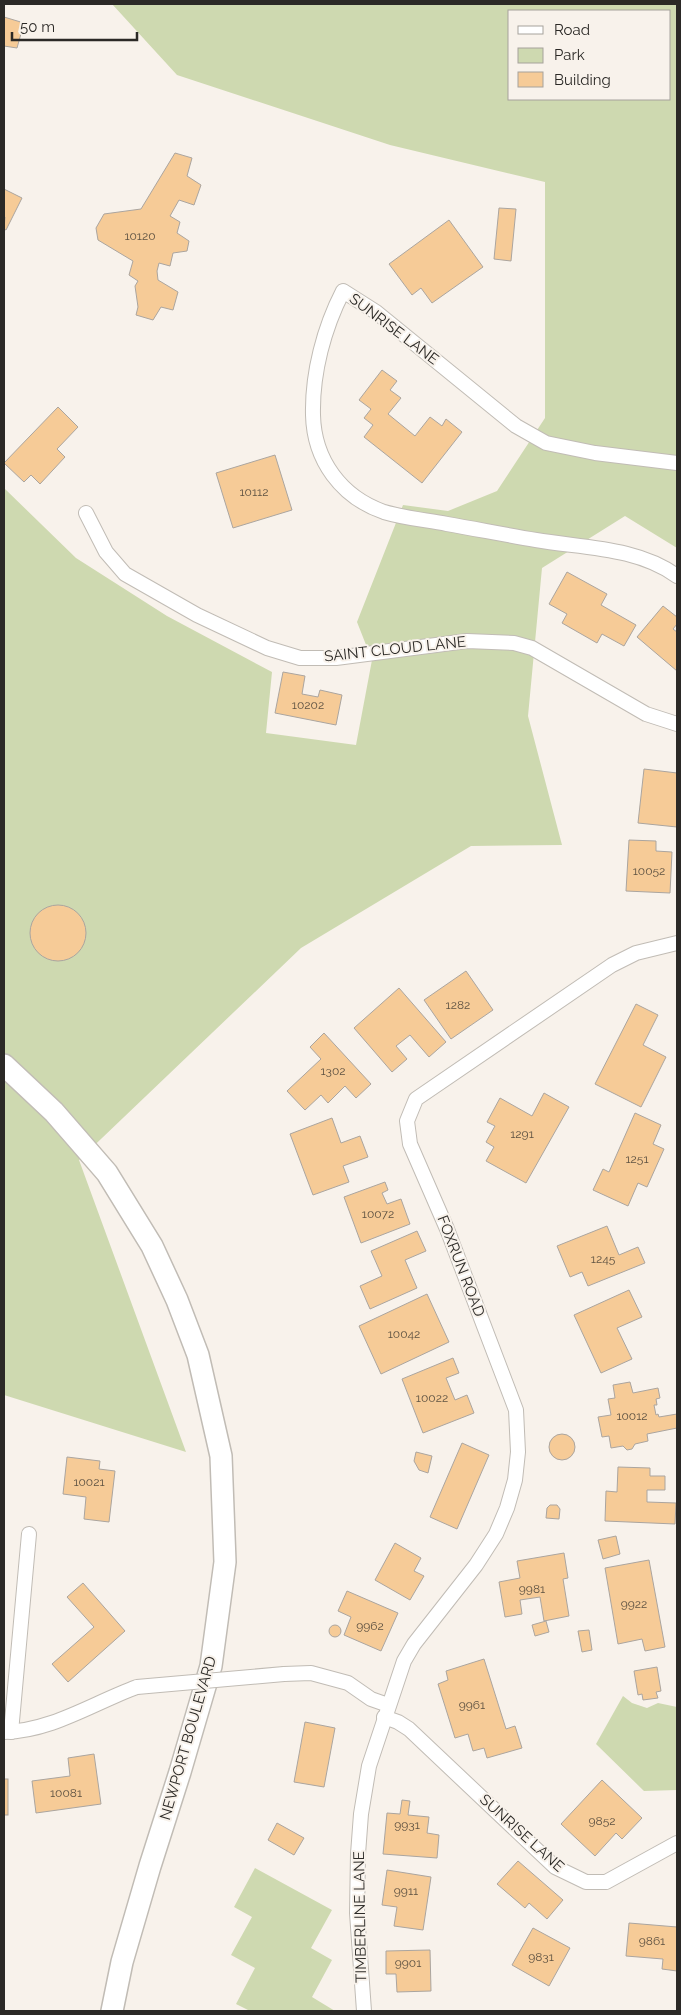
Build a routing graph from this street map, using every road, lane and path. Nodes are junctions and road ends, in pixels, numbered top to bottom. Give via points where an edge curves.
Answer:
1 (677, 462) edge
2 (86, 513) dead end
3 (677, 576) edge
4 (677, 724) edge
5 (677, 943) edge
6 (4, 1065) edge
7 (29, 1534) dead end
8 (386, 1711) junction
9 (7, 1732) edge
10 (677, 1843) edge
11 (112, 2011) edge
12 (364, 2011) edge

1 - 3 street, SUNRISE LANE via 595,453 546,443 516,426 376,312 343,291 331,315 313,402 313,432 333,477 350,494 367,505 402,516 621,552
2 - 4 street, SAINT CLOUD LANE via 106,552 125,574 197,615 267,648 300,658 336,658 467,641 514,643 532,648 646,714
5 - 8 street, FOXRUN ROAD via 636,953 612,966 416,1099 407,1121 410,1144 447,1229 516,1410 518,1452 515,1480 496,1534 414,1644 404,1661
6 - 11 main road, NEWPORT BOULEVARD via 54,1112 107,1173 152,1246 198,1355 221,1456 225,1562 211,1666 122,1962
7 - 9 street
8 - 9 street, SUNRISE LANE, bridge via 348,1683 311,1673 284,1674 137,1687 52,1723
8 - 10 street, SUNRISE LANE via 555,1867 586,1882 606,1882
8 - 12 street, TIMBERLINE LANE via 369,1766 358,1854 357,1914

